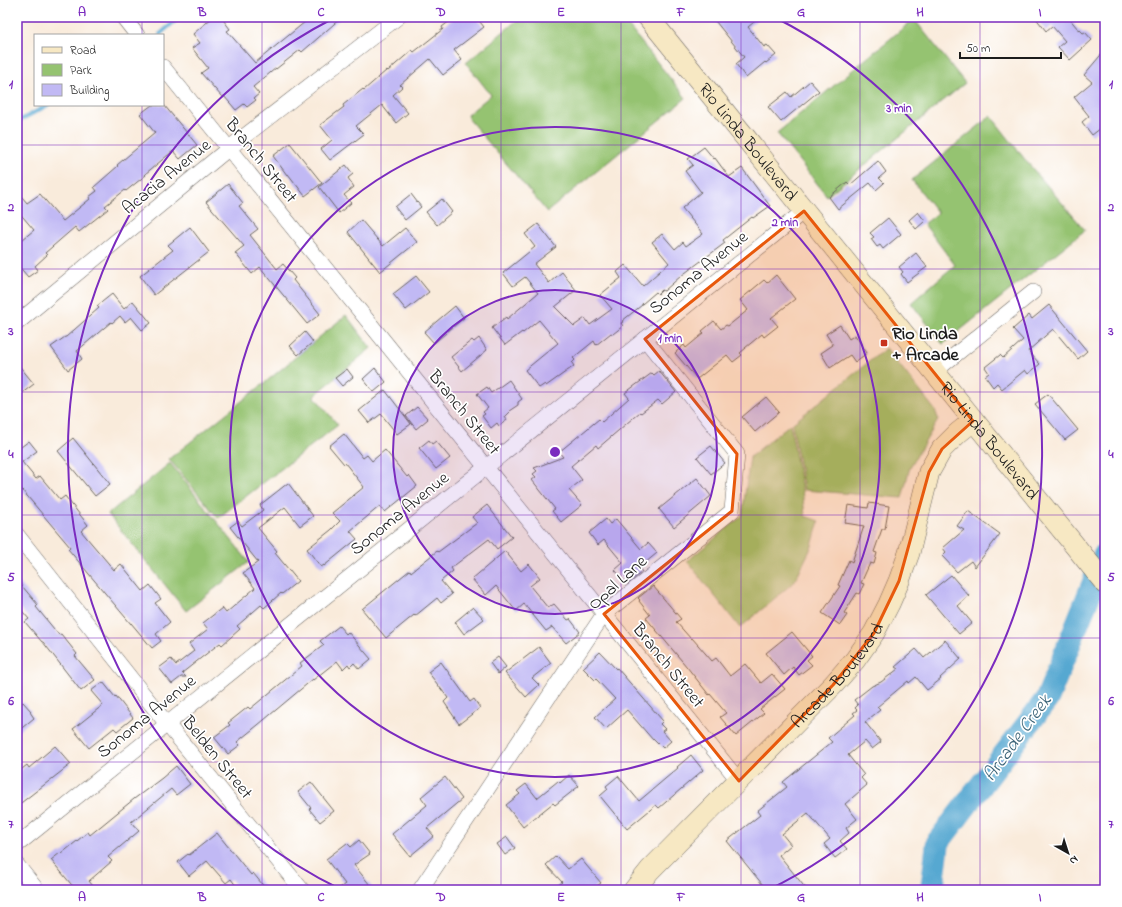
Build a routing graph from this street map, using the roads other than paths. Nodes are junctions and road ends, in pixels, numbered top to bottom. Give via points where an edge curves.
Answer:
1 (123, 17) edge
2 (398, 17) edge
3 (648, 17) edge
4 (136, 34) edge
5 (164, 68) edge
6 (228, 149) junction
7 (804, 211) junction
8 (1033, 292) dead end
9 (17, 323) edge
10 (645, 339) junction
11 (934, 372) junction
12 (973, 421) junction
13 (485, 468) junction
14 (17, 535) edge
15 (1105, 583) edge
16 (604, 614) junction
17 (167, 724) junction
18 (739, 781) junction
19 (17, 845) edge
20 (17, 865) edge
21 (37, 890) edge
22 (302, 890) edge
23 (420, 890) edge
24 (634, 890) edge

1 - 4 street
2 - 6 street, Acacia Avenue
3 - 7 main road, Rio Linda Boulevard
5 - 6 street, Branch Street
6 - 9 street, Acacia Avenue
6 - 13 street, Branch Street
7 - 10 street, Sonoma Avenue
7 - 11 main road, Rio Linda Boulevard
8 - 11 street
10 - 13 street, Sonoma Avenue
10 - 16 street, Opal Lane via 738,454 732,510
11 - 12 main road, Rio Linda Boulevard
12 - 15 main road, Rio Linda Boulevard
12 - 18 main road, Arcade Boulevard via 942,449 929,472 909,553 889,604 874,633 833,686
13 - 16 street, Branch Street
13 - 17 street, Sonoma Avenue
14 - 17 street, Belden Street
16 - 18 street, Branch Street
16 - 23 street, Opal Lane
17 - 19 street, Sonoma Avenue
17 - 22 street, Belden Street
18 - 24 main road, Arcade Boulevard via 650,870
20 - 21 street

